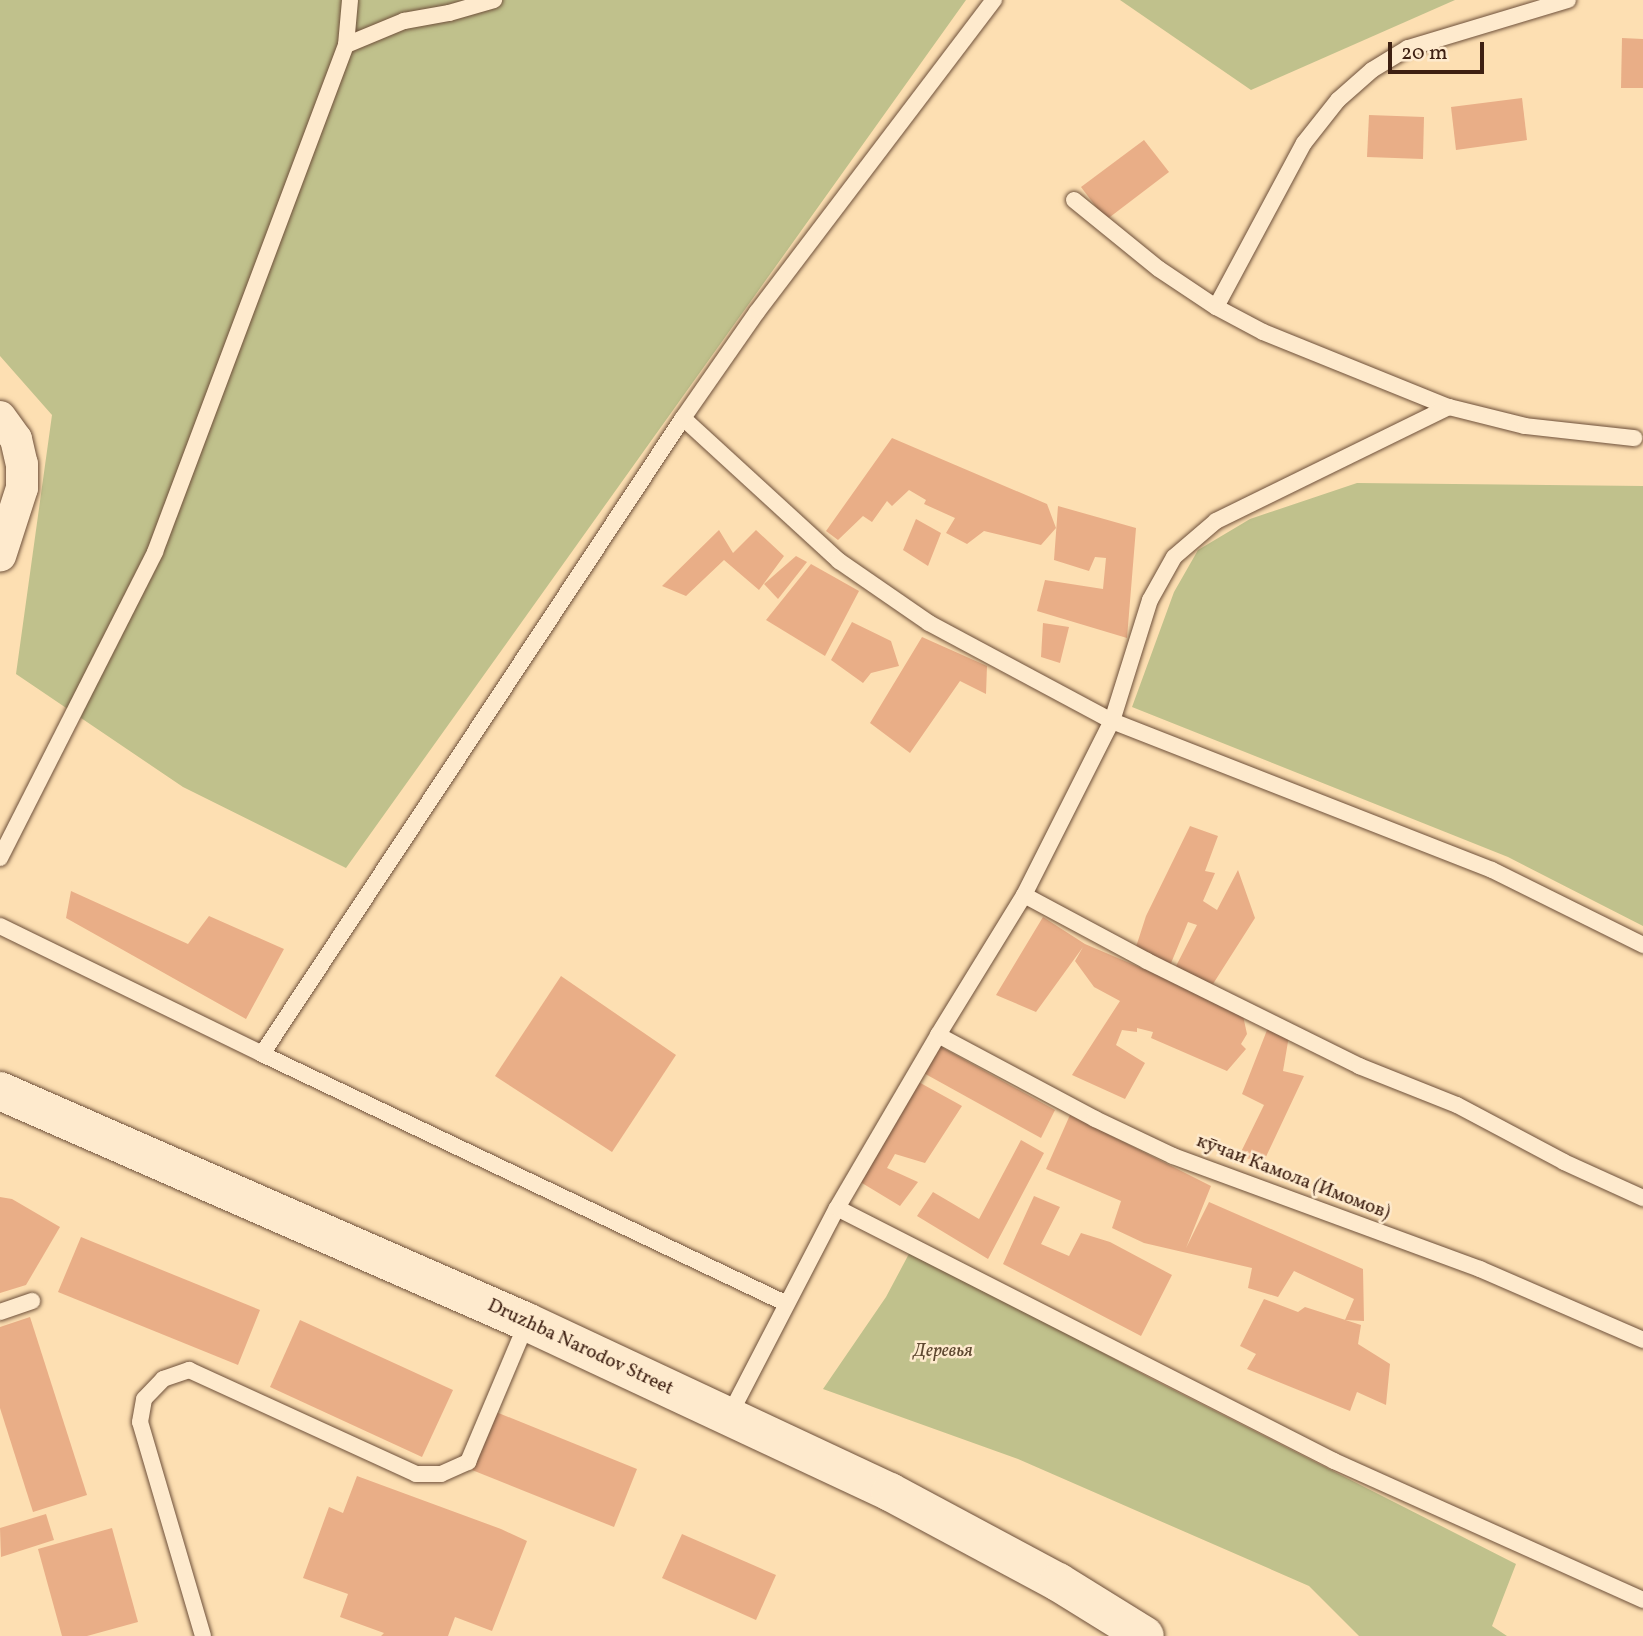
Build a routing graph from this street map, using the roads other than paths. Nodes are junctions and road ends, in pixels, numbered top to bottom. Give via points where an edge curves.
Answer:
1 (350, 0) edge
2 (494, 0) edge
3 (994, 0) edge
4 (1568, 0) edge
5 (346, 46) junction
6 (1074, 200) dead end
7 (1216, 307) junction
8 (1449, 407) junction
9 (683, 418) junction
10 (8, 428) edge
11 (1634, 438) dead end
12 (0, 556) edge
13 (1111, 721) junction
14 (0, 858) edge
15 (1024, 895) junction
16 (0, 926) edge
17 (1643, 945) edge
18 (938, 1035) junction
19 (262, 1054) junction
20 (0, 1091) edge
21 (1643, 1198) edge
22 (837, 1208) junction
23 (32, 1301) dead end
24 (787, 1304) junction
25 (0, 1312) edge
26 (527, 1322) junction
27 (1643, 1340) edge
28 (729, 1416) junction
29 (1643, 1600) edge
30 (203, 1636) edge
31 (1145, 1636) edge

1 - 5 lane
2 - 5 lane via 404,21
3 - 9 lane via 757,312
4 - 7 lane via 1408,48 1372,70 1338,100 1304,143
5 - 14 lane via 155,552
6 - 7 lane via 1159,269
7 - 8 lane via 1263,332
8 - 11 lane via 1525,426
8 - 13 lane via 1216,522 1174,557 1150,600
9 - 13 lane via 839,561 883,593 929,623
9 - 19 lane
10 - 12 street via 22,464 22,488
13 - 15 lane
13 - 17 lane via 1492,870
15 - 18 lane
15 - 21 lane via 1359,1066 1457,1105
16 - 19 lane
18 - 22 lane
18 - 27 lane, кӯчаи Камола (Имомов) via 1174,1156 1480,1269
19 - 24 lane
20 - 26 main road, Druzhba Narodov Street
22 - 24 lane
22 - 29 lane via 1334,1461
23 - 25 lane
24 - 28 lane
26 - 28 main road, Druzhba Narodov Street
26 - 30 lane via 468,1462 441,1475 416,1474 189,1370 163,1379 144,1399 141,1422
28 - 31 main road, Druzhba Narodov Street via 890,1492

